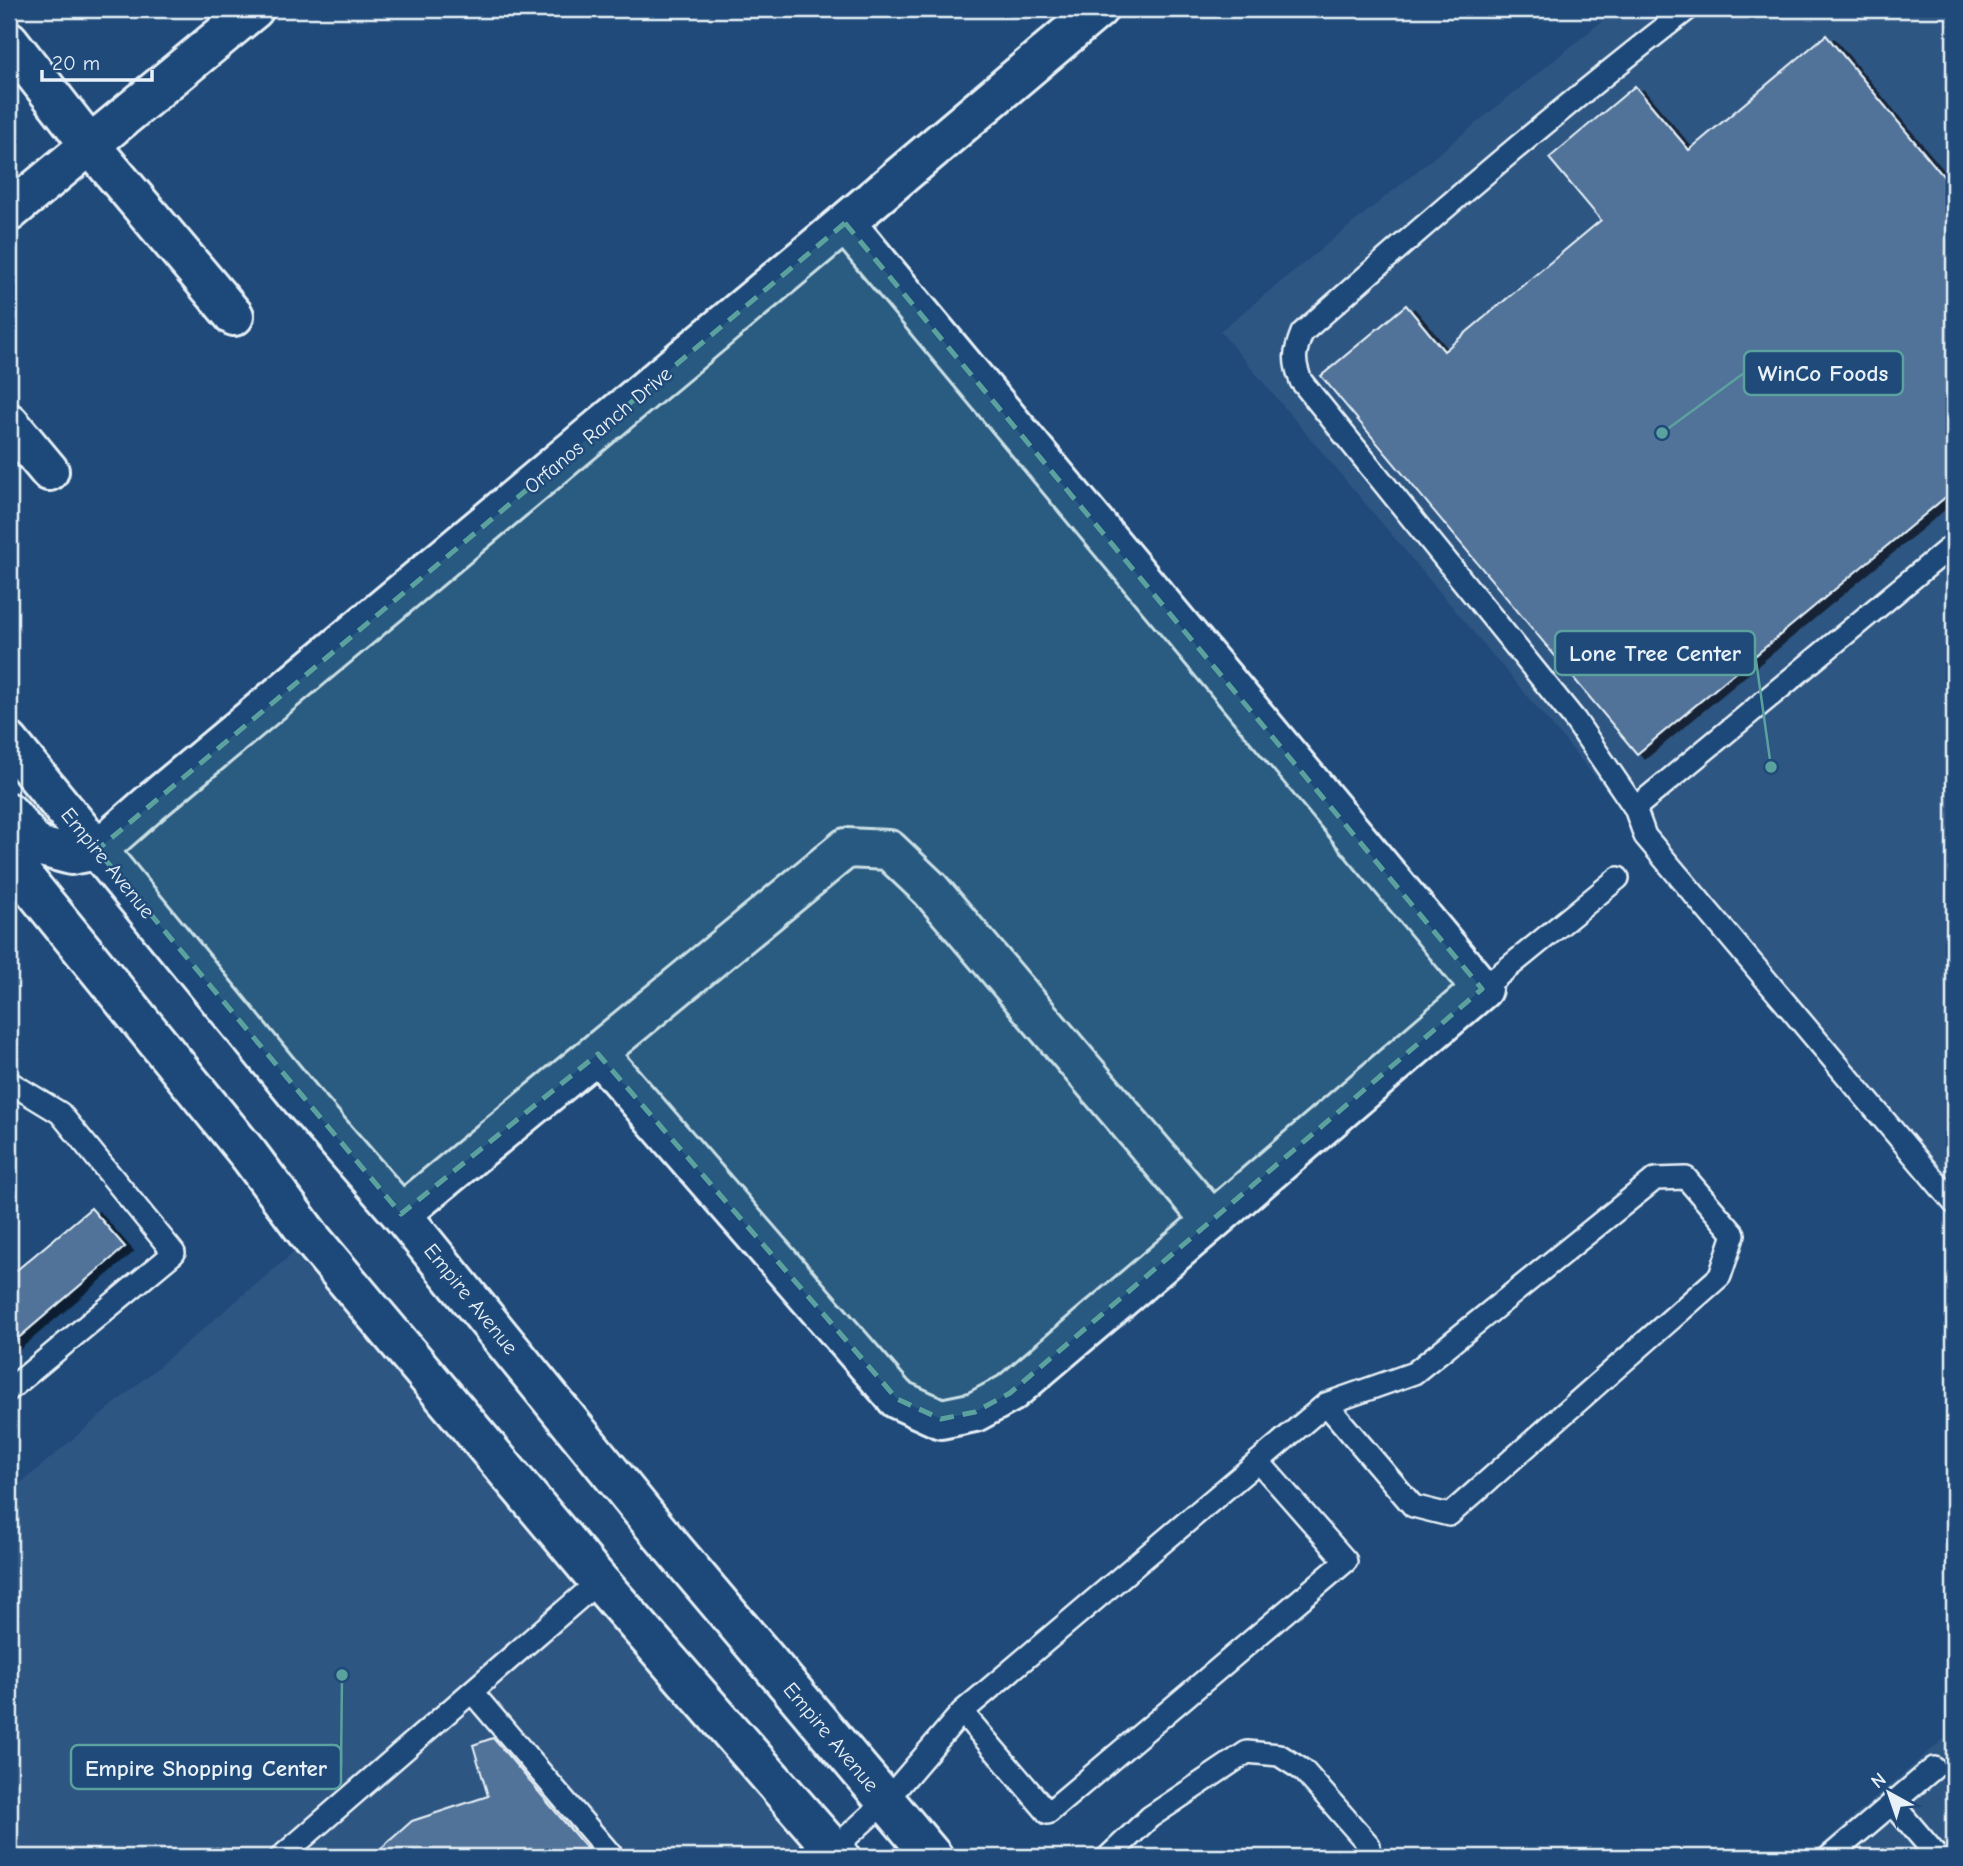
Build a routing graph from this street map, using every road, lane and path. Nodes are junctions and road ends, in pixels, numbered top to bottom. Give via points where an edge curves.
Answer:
1 (254, 9) edge
2 (1098, 9) edge
3 (1688, 9) edge
4 (9, 41) edge
5 (90, 145) junction
6 (9, 212) edge
7 (845, 223) junction
8 (234, 316) dead end
9 (9, 423) edge
10 (49, 471) dead end
11 (1954, 544) edge
12 (9, 741) edge
13 (1635, 808) junction
14 (9, 813) edge
15 (97, 850) junction
16 (9, 859) edge
17 (1618, 878) dead end
18 (1482, 989) junction
19 (598, 1054) junction
20 (9, 1082) edge
21 (1954, 1203) edge
22 (401, 1214) junction
23 (1212, 1221) junction
24 (9, 1390) edge
25 (1326, 1404) junction
26 (1259, 1462) junction
27 (599, 1581) junction
28 (472, 1692) junction
29 (962, 1712) junction
30 (1934, 1768) dead end
31 (885, 1802) junction
32 (1892, 1803) junction
33 (1369, 1845) dead end
34 (832, 1854) edge
35 (281, 1857) edge
36 (613, 1857) edge
37 (933, 1857) edge
38 (1108, 1857) edge
39 (1830, 1857) edge
40 (1938, 1857) edge

1 - 5 street
2 - 7 street, Orfanos Ranch Drive
3 - 13 lane via 1422,226 1302,333 1294,365 1301,381 1575,720
4 - 5 street
5 - 6 street
5 - 8 street
7 - 15 street, Orfanos Ranch Drive
7 - 18 street
9 - 10 street
11 - 13 lane
12 - 15 street, Empire Avenue
13 - 21 lane via 1645,836
14 - 15 street via 37,846 71,855
15 - 22 street, Empire Avenue
16 - 27 street via 311,1238
17 - 18 lane
18 - 23 street
19 - 22 street
19 - 23 street via 897,1399 941,1419 975,1412 1010,1393
19 - 23 street via 846,848 889,850 931,890
20 - 24 lane via 60,1113 174,1253
22 - 31 street, Empire Avenue
25 - 25 lane via 1414,1373 1655,1179 1686,1178 1734,1234 1720,1276 1449,1515 1413,1506
25 - 26 lane
26 - 29 lane
26 - 29 lane via 1346,1561 1048,1813
27 - 28 lane
27 - 34 street
28 - 35 lane
28 - 36 lane
29 - 31 lane
30 - 32 lane
31 - 34 lane
31 - 37 street, Empire Avenue
32 - 39 lane
32 - 40 lane
33 - 38 lane via 1304,1771 1279,1755 1247,1752 1150,1817

